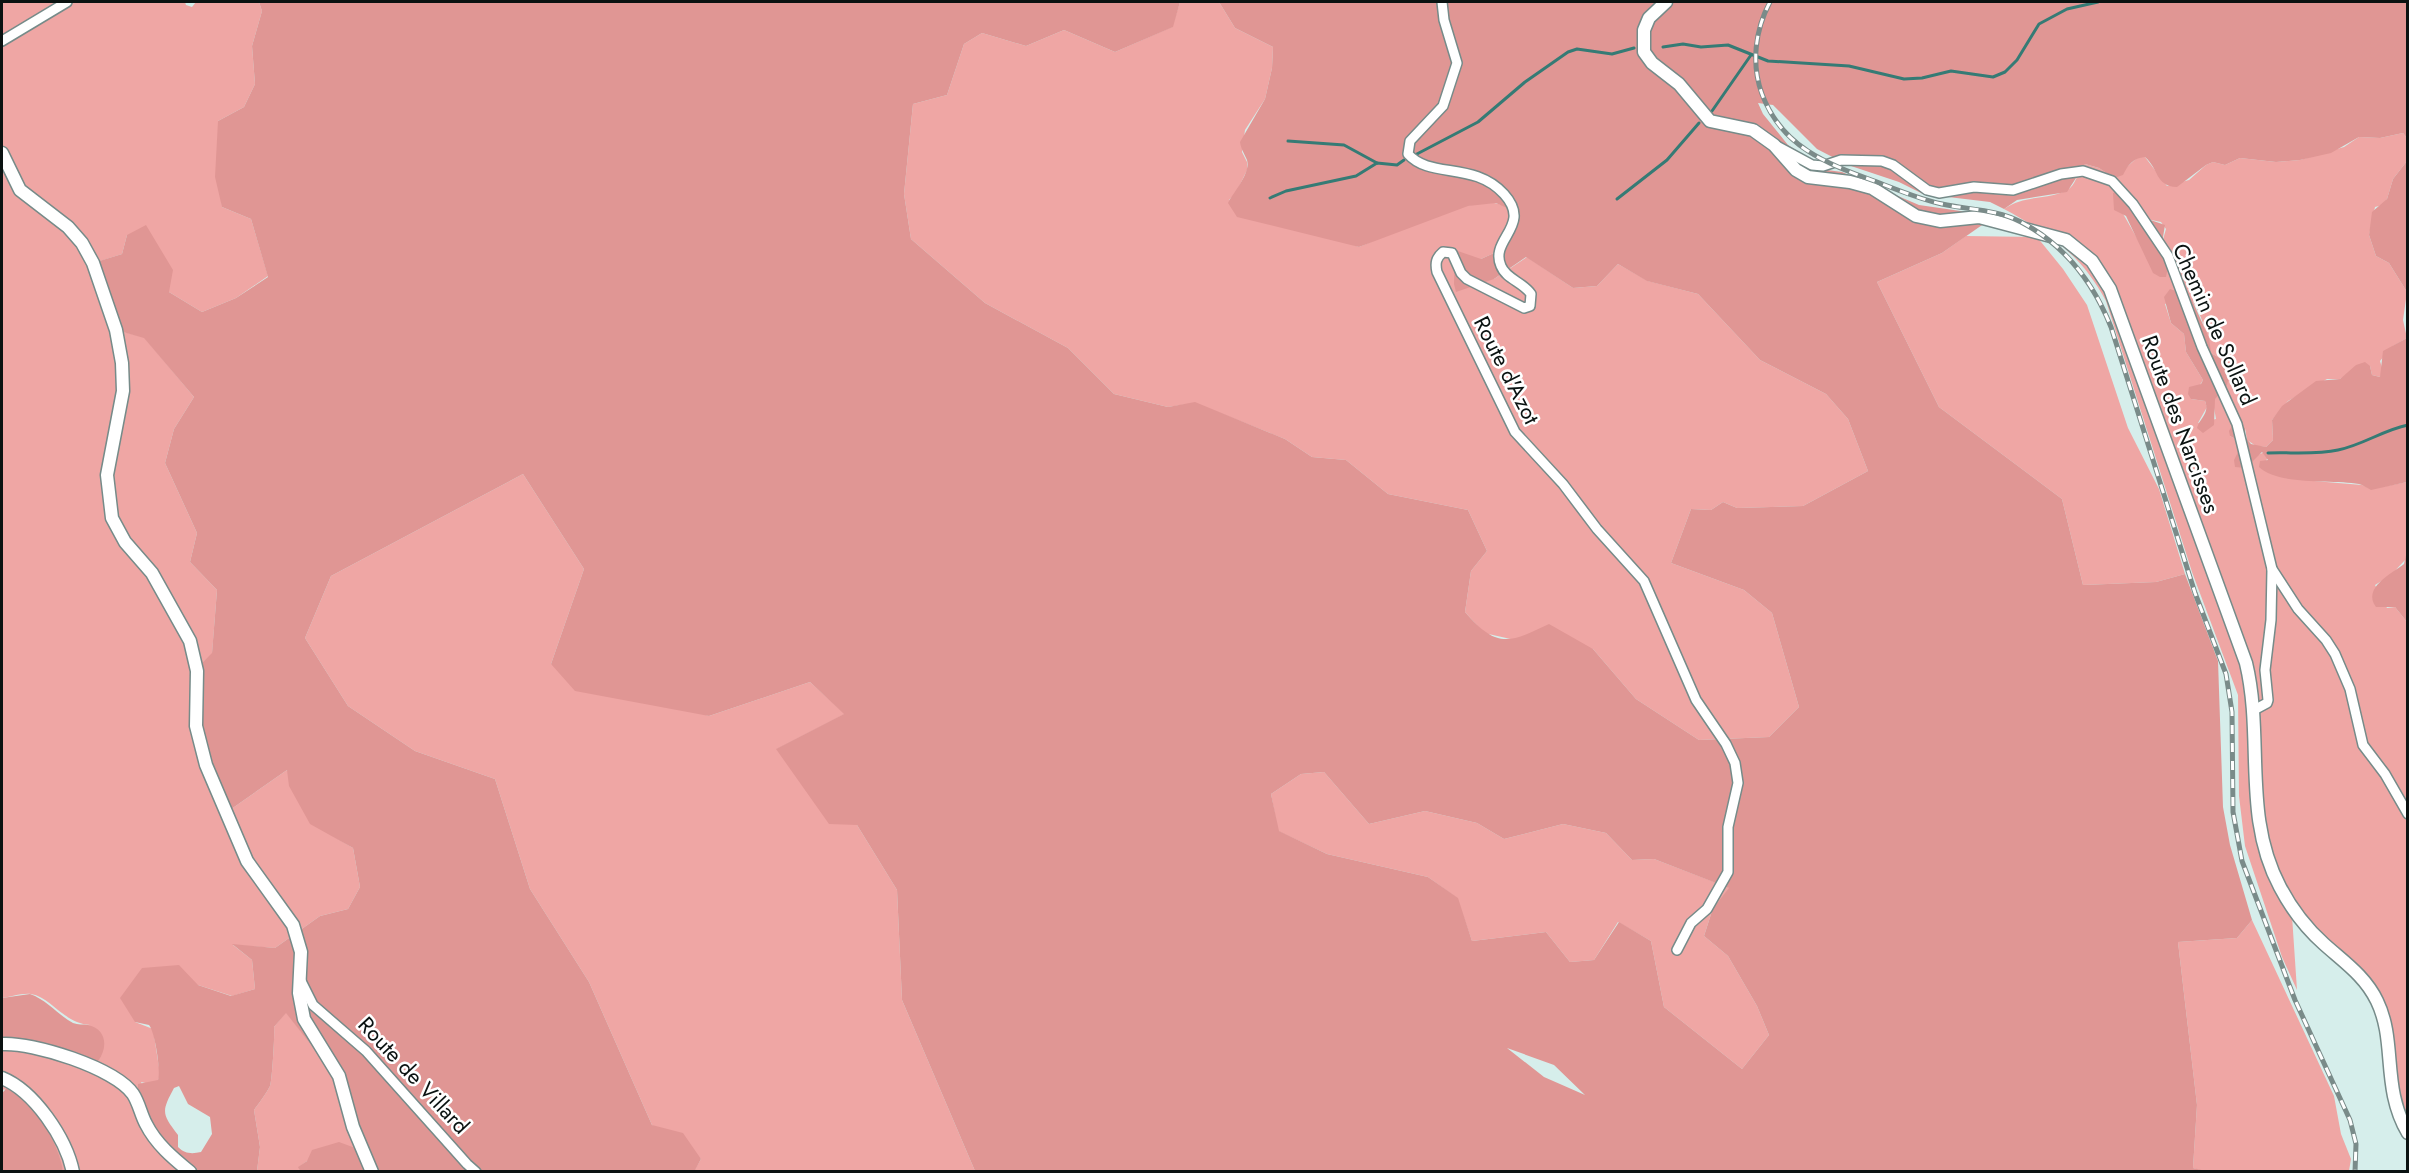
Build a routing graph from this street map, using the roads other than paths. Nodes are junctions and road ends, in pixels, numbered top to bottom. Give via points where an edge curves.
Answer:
1 (68, 2) edge
2 (1442, 2) edge
3 (1666, 2) edge
4 (2, 41) edge
5 (1774, 145) junction
6 (2, 153) edge
7 (2272, 569) junction
8 (2254, 710) junction
9 (2408, 814) edge
10 (1677, 950) dead end
11 (300, 980) junction
12 (2, 1044) edge
13 (2, 1078) edge
14 (2408, 1133) edge
15 (73, 1172) edge
16 (190, 1172) edge
17 (372, 1172) edge
18 (476, 1172) edge

1 - 4 street
2 - 10 street, Route d'Azot via 1457,63 1443,106 1410,141 1408,154 1416,163 1431,168 1477,176 1505,195 1515,220 1501,246 1499,262 1507,275 1531,294 1530,306 1524,308 1467,279 1452,253 1439,255 1437,272 1515,432 1644,581 1696,700 1726,744 1737,771 1728,828 1728,872 1707,909 1691,923
3 - 5 street, Route des Narcisses via 1649,18 1644,30 1643,47 1648,59 1679,84 1710,121 1752,130
5 - 7 street, Chemin de Sollard via 1812,165 1840,160 1882,161 1939,193 1974,187 2013,190 2083,171 2112,181 2133,204 2168,256 2202,347 2237,424
5 - 8 street, Route des Narcisses via 1796,170 1808,177 1872,188 1916,216 1940,221 1978,217 2050,234 2066,240 2092,261 2110,289 2237,637 2250,678
6 - 11 street, Route de Villard via 20,190 68,227 82,243 101,285 122,363 123,391 107,475 112,518 125,542 152,573 190,641 196,663 196,717 202,754 244,856 293,925 300,952
7 - 8 street via 2265,670 2268,700
7 - 9 street, Chemin de Sollard via 2335,654 2350,689 2363,745
8 - 14 street, Route des Narcisses via 2256,802 2266,854 2298,915 2361,977 2377,1000 2385,1023 2391,1090
11 - 17 street, Route de Villard via 303,1019 339,1076 352,1128
11 - 18 street, Route de Villard via 313,1005 366,1051
12 - 16 street via 36,1047 116,1077 133,1095 157,1142
13 - 15 street via 24,1090 34,1101 65,1148

